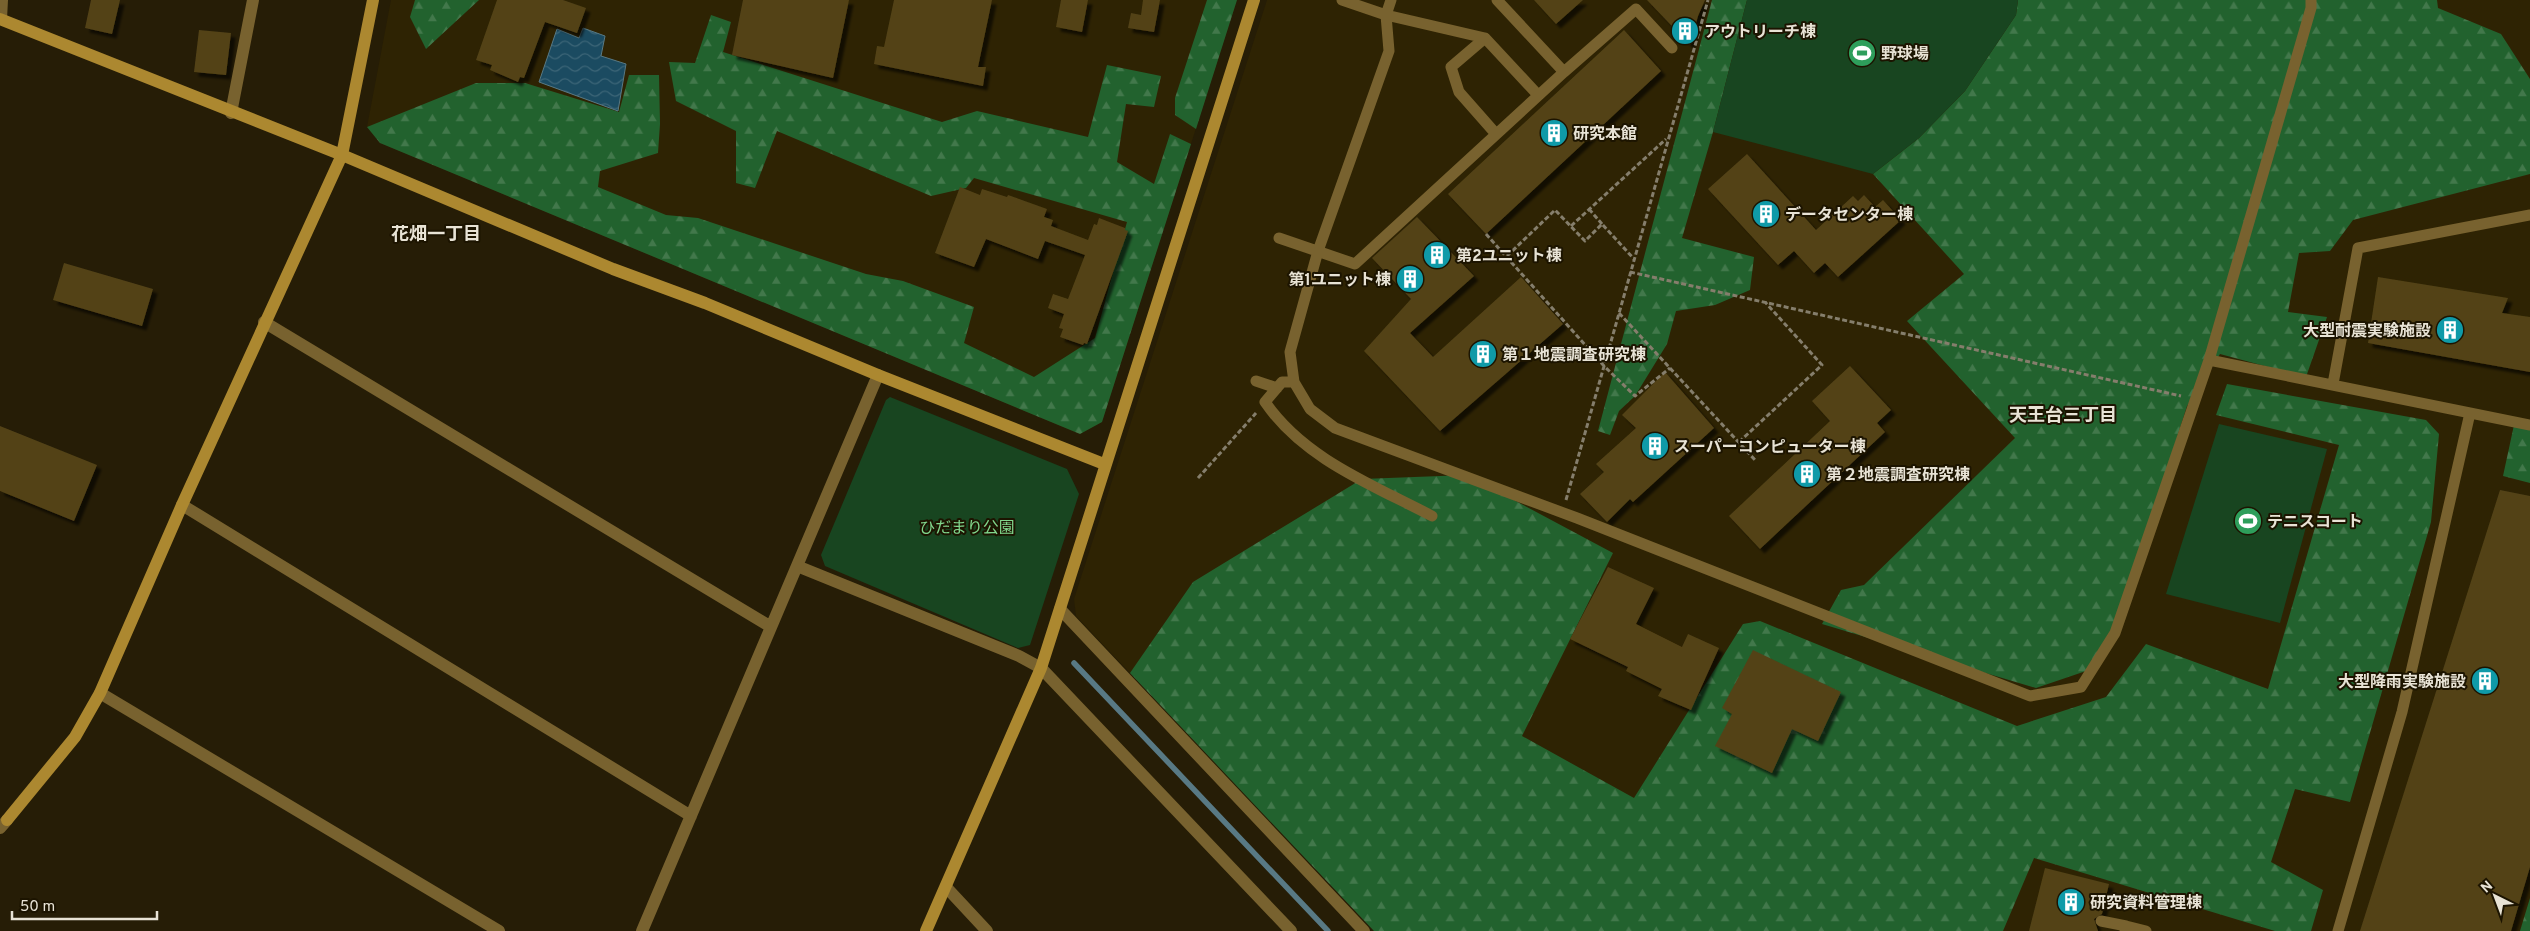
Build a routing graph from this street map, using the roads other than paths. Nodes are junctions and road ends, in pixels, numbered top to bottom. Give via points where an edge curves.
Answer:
1 (2, 0) edge
2 (253, 0) edge
3 (373, 0) edge
4 (1254, 0) edge
5 (1342, 0) edge
6 (1391, 0) edge
7 (1497, 0) edge
8 (2311, 0) edge
9 (1386, 15) junction
10 (0, 19) edge
11 (1485, 38) junction
12 (1672, 48) dead end
13 (1564, 72) junction
14 (1538, 95) junction
15 (231, 113) junction
16 (1496, 134) junction
17 (342, 155) junction
18 (2530, 215) edge
19 (1279, 238) dead end
20 (1318, 251) junction
21 (264, 322) junction
22 (2209, 360) junction
23 (878, 375) junction
24 (1256, 381) dead end
25 (1294, 382) junction
26 (2333, 384) junction
27 (1277, 388) junction
28 (2470, 413) junction
29 (2530, 425) edge
30 (1104, 464) junction
31 (182, 505) junction
32 (1432, 516) dead end
33 (797, 566) junction
34 (1060, 609) junction
35 (771, 627) junction
36 (1041, 668) junction
37 (100, 694) junction
38 (691, 816) junction
39 (3, 824) edge
40 (946, 887) junction
41 (2100, 920) dead end
42 (2126, 929) edge
43 (499, 931) edge
44 (642, 931) edge
45 (926, 931) edge
46 (988, 931) edge
47 (1291, 931) edge
48 (1364, 931) edge
49 (2146, 931) edge
50 (2338, 931) edge

1 - 10 street
2 - 15 street
3 - 17 street
4 - 30 street
5 - 9 lane
6 - 9 lane
7 - 13 lane
8 - 22 lane
9 - 11 lane
9 - 20 lane via 1389,51
10 - 15 street
11 - 14 lane
11 - 16 lane via 1451,68 1459,92
12 - 13 lane via 1636,9
13 - 14 lane
14 - 16 lane
15 - 17 street
16 - 20 lane via 1355,264
17 - 21 street
17 - 23 street
18 - 26 lane via 2358,248
19 - 20 lane
20 - 25 lane via 1290,352
21 - 31 street
21 - 35 street
22 - 25 lane via 2115,633 2081,687 2030,696 1563,512 1335,428 1310,409
22 - 26 lane
23 - 30 street
23 - 33 street
24 - 27 lane
25 - 27 lane via 1282,382
26 - 28 lane
27 - 32 lane via 1265,402 1279,422 1299,441 1319,456
28 - 29 lane
28 - 50 lane via 2402,712
30 - 34 street
31 - 37 street
31 - 38 street
33 - 35 street
33 - 36 street via 1019,656
34 - 36 street
34 - 48 street
35 - 38 street
36 - 40 street
36 - 47 street
37 - 39 street via 75,737
37 - 43 street
38 - 44 street
40 - 45 street
40 - 46 street
41 - 42 lane
42 - 49 lane

